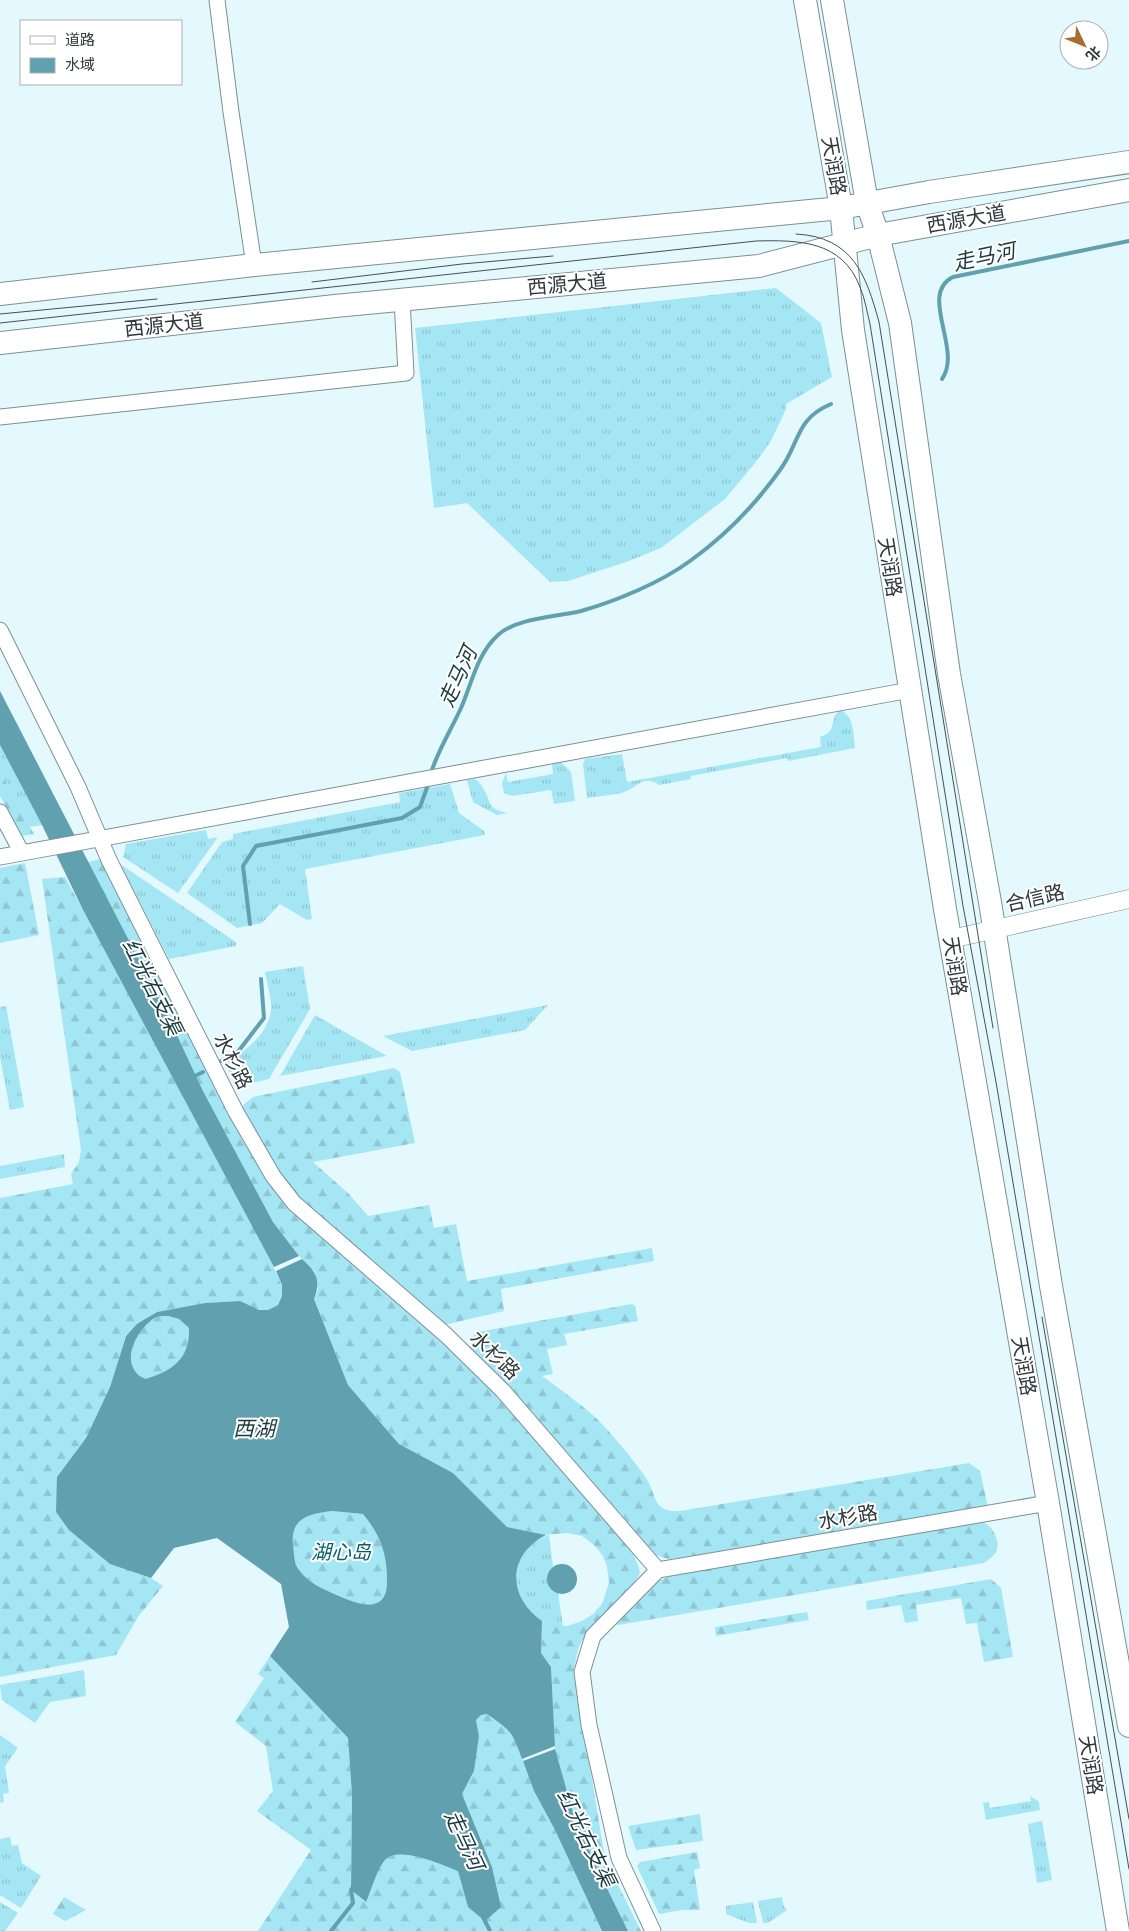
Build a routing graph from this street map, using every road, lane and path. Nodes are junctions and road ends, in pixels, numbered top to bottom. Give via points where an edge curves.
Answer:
1 (217, 0) edge
2 (805, 0) edge
3 (832, 0) edge
4 (1129, 162) edge
5 (1129, 190) edge
6 (867, 203) junction
7 (841, 208) junction
8 (878, 235) junction
9 (845, 244) junction
10 (254, 265) junction
11 (0, 294) edge
12 (402, 300) junction
13 (0, 343) edge
14 (0, 417) edge
15 (0, 630) edge
16 (910, 690) junction
17 (0, 812) edge
18 (100, 838) junction
19 (22, 853) junction
20 (0, 857) edge
21 (1129, 899) edge
22 (994, 930) junction
23 (951, 940) junction
24 (1048, 1503) junction
25 (658, 1570) junction
26 (1129, 1726) edge
27 (653, 1931) edge
28 (1118, 1931) edge

1 - 10 street
2 - 7 main road, 天润路
3 - 6 main road, 天润路
4 - 6 main road, 西源大道
5 - 8 main road, 西源大道
6 - 7 main road, 西源大道
6 - 8 main road, 天润路
7 - 9 main road, 天润路
7 - 10 main road, 西源大道
8 - 9 main road, 西源大道
8 - 22 main road, 天润路 via 900,323 948,674
9 - 12 main road, 西源大道 via 759,266
9 - 16 main road, 天润路 via 853,330
10 - 11 main road, 西源大道
12 - 13 main road, 西源大道
12 - 14 street via 406,373
15 - 18 street, 水杉路
16 - 18 street
16 - 23 main road, 天润路
17 - 19 street
18 - 19 street
18 - 25 street, 水杉路 via 236,1112 282,1188 446,1335 503,1391
19 - 20 street
21 - 22 street, 合信路
22 - 23 street, 合信路
22 - 26 main road, 天润路 via 1051,1286
23 - 24 main road, 天润路
24 - 25 street, 水杉路
24 - 28 main road, 天润路
25 - 27 street via 593,1636 582,1672 588,1725 619,1858

